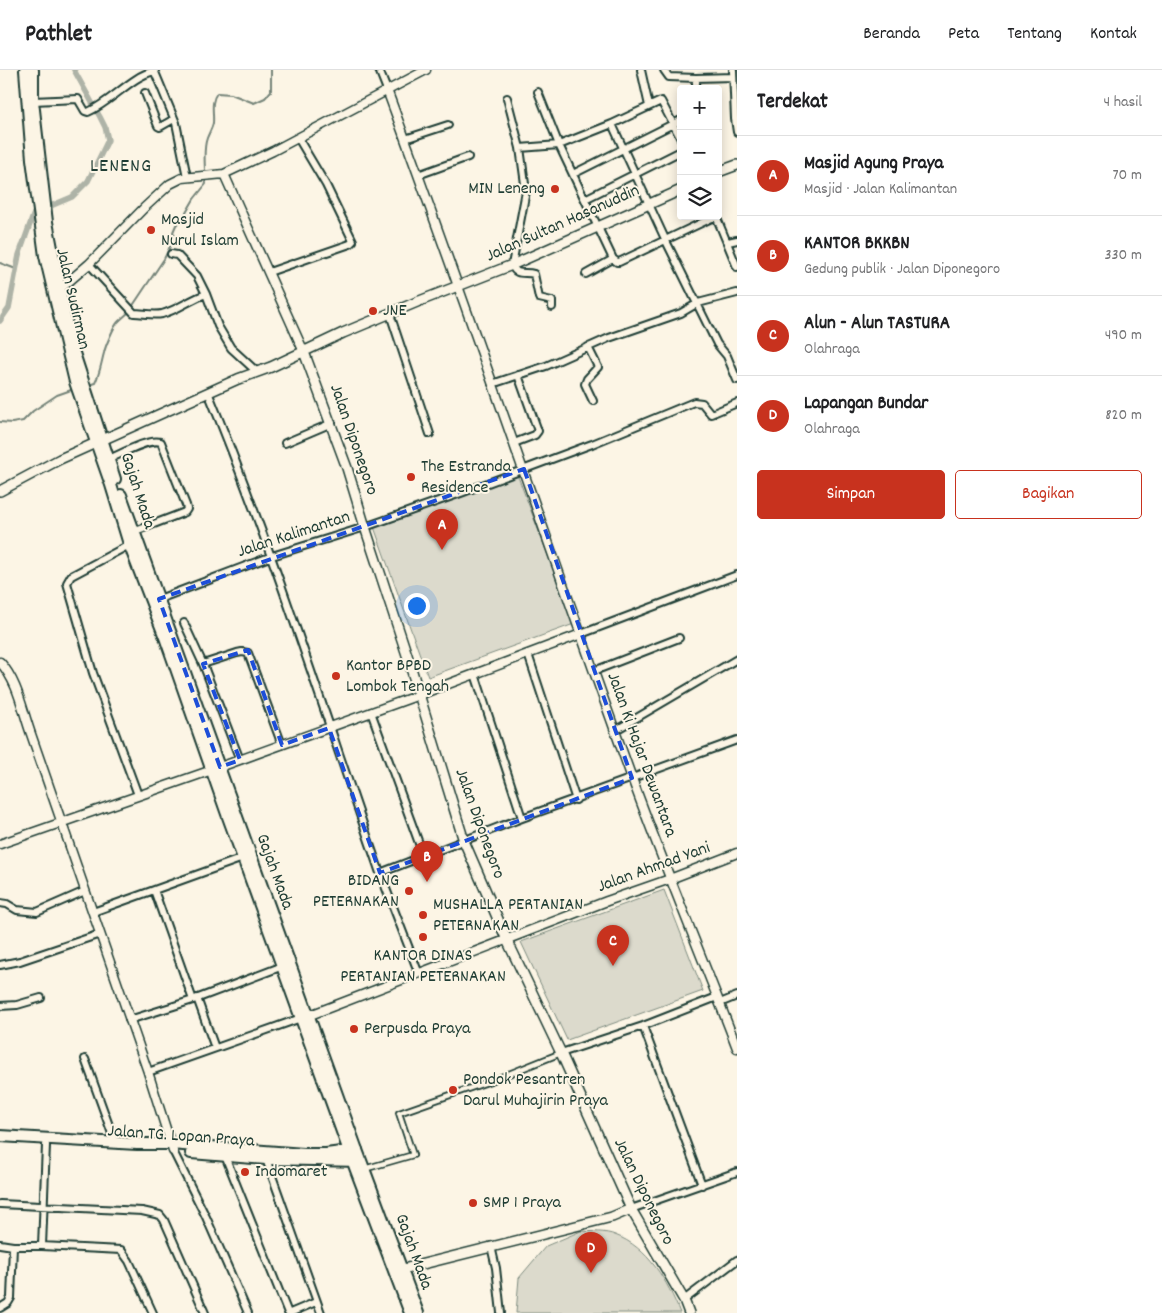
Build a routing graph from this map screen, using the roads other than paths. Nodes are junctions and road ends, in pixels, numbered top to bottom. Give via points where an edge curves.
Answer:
1 (25, 70) edge
2 (33, 70) edge
3 (154, 70) edge
4 (379, 70) edge
5 (426, 70) edge
6 (642, 70) edge
7 (664, 70) edge
8 (733, 74) edge
9 (696, 78) junction
10 (696, 85) edge
11 (387, 90) junction
12 (538, 92) dead end
13 (145, 93) dead end
14 (507, 98) dead end
15 (34, 101) junction
16 (649, 106) junction
17 (174, 119) junction
18 (677, 122) edge
19 (673, 123) junction
20 (612, 124) junction
21 (448, 125) dead end
22 (677, 131) edge
23 (737, 132) edge
24 (298, 138) junction
25 (405, 139) junction
26 (559, 145) junction
27 (520, 148) junction
28 (624, 150) junction
29 (677, 153) edge
30 (468, 157) dead end
31 (737, 165) edge
32 (722, 171) edge
33 (635, 173) junction
34 (224, 174) junction
35 (573, 174) junction
36 (418, 175) junction
37 (187, 177) junction
38 (677, 192) edge
39 (40, 196) junction
40 (585, 199) junction
41 (649, 204) junction
42 (44, 223) junction
43 (598, 226) junction
44 (737, 240) edge
45 (666, 241) junction
46 (728, 242) junction
47 (171, 254) dead end
48 (613, 259) junction
49 (89, 264) junction
50 (512, 265) junction
51 (737, 267) edge
52 (269, 272) junction
53 (586, 274) dead end
54 (458, 286) junction
55 (60, 289) junction
56 (737, 293) edge
57 (206, 294) junction
58 (698, 303) junction
59 (552, 307) dead end
60 (390, 314) junction
61 (588, 347) junction
62 (304, 352) junction
63 (256, 372) junction
64 (518, 376) junction
65 (78, 380) junction
66 (737, 380) edge
67 (492, 384) junction
68 (208, 392) junction
69 (83, 393) junction
70 (593, 401) dead end
71 (737, 403) edge
72 (332, 423) junction
73 (430, 434) dead end
74 (99, 442) junction
75 (514, 442) junction
76 (285, 444) dead end
77 (109, 459) junction
78 (524, 469) junction
79 (0, 491) edge
80 (365, 527) junction
81 (133, 539) junction
82 (272, 556) junction
83 (737, 575) edge
84 (159, 599) junction
85 (184, 622) dead end
86 (581, 634) junction
87 (679, 638) dead end
88 (528, 654) junction
89 (737, 659) edge
90 (0, 662) edge
91 (179, 664) junction
92 (203, 664) junction
93 (594, 672) junction
94 (475, 674) junction
95 (419, 695) junction
96 (372, 712) junction
97 (329, 728) junction
98 (616, 730) junction
99 (737, 740) edge
100 (282, 744) junction
101 (240, 760) junction
102 (216, 768) junction
103 (632, 778) junction
104 (138, 795) junction
105 (576, 800) junction
106 (522, 818) junction
107 (62, 823) junction
108 (464, 841) junction
109 (0, 844) edge
110 (737, 853) edge
111 (424, 857) junction
112 (243, 858) junction
113 (380, 873) junction
114 (670, 879) junction
115 (154, 890) junction
116 (86, 892) junction
117 (0, 903) edge
118 (93, 912) junction
119 (267, 912) junction
120 (100, 934) junction
121 (507, 940) junction
122 (0, 965) edge
123 (283, 966) junction
124 (419, 974) junction
125 (737, 996) edge
126 (41, 998) dead end
127 (195, 999) junction
128 (719, 1000) junction
129 (0, 1006) edge
130 (305, 1017) junction
131 (129, 1020) junction
132 (643, 1026) junction
133 (215, 1048) junction
134 (737, 1048) edge
135 (561, 1053) junction
136 (85, 1059) dead end
137 (148, 1072) junction
138 (0, 1136) edge
139 (0, 1142) edge
140 (115, 1142) junction
141 (46, 1145) junction
142 (172, 1148) junction
143 (353, 1150) junction
144 (225, 1156) junction
145 (266, 1159) junction
146 (359, 1164) junction
147 (737, 1172) edge
148 (702, 1185) junction
149 (0, 1204) edge
150 (44, 1206) junction
151 (630, 1210) junction
152 (0, 1244) edge
153 (12, 1246) junction
154 (42, 1246) junction
155 (491, 1246) junction
156 (737, 1260) edge
157 (403, 1269) junction
158 (684, 1300) junction
159 (316, 1302) junction
160 (0, 1308) edge
161 (154, 1313) edge
162 (205, 1313) edge
163 (248, 1313) edge
164 (289, 1313) edge
165 (321, 1313) edge
166 (410, 1313) edge
167 (418, 1313) edge
168 (501, 1313) edge
169 (689, 1313) edge

1 - 39 main road
2 - 15 main road
3 - 15 street via 88,112 78,99
3 - 17 street
4 - 11 street
5 - 11 street
6 - 16 street
7 - 9 street via 669,78
8 - 9 street
8 - 23 street
9 - 10 street
11 - 24 street
11 - 25 street, Jalan Ki Hajar Dewantara
12 - 26 street
13 - 17 street via 159,127
14 - 27 street
15 - 39 main road
16 - 19 street via 662,101
16 - 20 street
17 - 37 street
18 - 19 street
19 - 22 street
19 - 28 street
20 - 26 street
20 - 28 street
21 - 25 street
24 - 34 street
24 - 52 street via 326,185 353,241
25 - 36 street, Jalan Ki Hajar Dewantara
26 - 27 street
26 - 35 street
27 - 50 street via 526,191
28 - 33 street
28 - 35 street
29 - 33 street
30 - 36 street
31 - 32 main road
33 - 40 street
33 - 41 street
34 - 37 street
34 - 52 street
35 - 40 street
36 - 54 street, Jalan Ki Hajar Dewantara
37 - 49 street via 166,188
38 - 41 main road, Jalan Sultan Hasanuddin
39 - 42 main road
40 - 43 street
41 - 43 main road, Jalan Sultan Hasanuddin
41 - 45 street
42 - 55 main road
42 - 65 main road, Jalan Sudirman via 51,287
43 - 48 street
43 - 50 main road, Jalan Sultan Hasanuddin
44 - 46 street
45 - 46 street via 716,216
45 - 48 street via 619,262
45 - 58 street
46 - 51 street
47 - 57 street via 177,255 193,272
48 - 53 street
49 - 55 street
49 - 57 street via 130,311 164,314
50 - 54 main road, Jalan Sultan Hasanuddin
50 - 59 street via 520,273 534,274 539,298 552,301
52 - 62 street
54 - 60 main road, Jalan Sultan Hasanuddin
54 - 67 street, Jalan Ki Hajar Dewantara
55 - 65 main road
56 - 58 street
57 - 63 street via 218,326 232,350
58 - 61 street via 681,313
58 - 66 street
60 - 62 main road, Jalan Sultan Hasanuddin
60 - 73 street
61 - 64 street
61 - 70 street via 598,367 585,384
62 - 63 main road, Jalan Sultan Hasanuddin
62 - 72 main road, Jalan Diponegoro
63 - 68 main road, Jalan Sultan Hasanuddin
64 - 67 street
64 - 75 street via 538,431
65 - 69 main road
67 - 75 street, Jalan Ki Hajar Dewantara
68 - 74 main road, Jalan Sultan Hasanuddin
68 - 82 street
69 - 74 main road
69 - 74 main road via 88,422
71 - 78 street, Jalan Kalimantan via 711,414 702,403 694,402
72 - 76 street
72 - 80 main road, Jalan Diponegoro
74 - 77 main road, Gajah Mada
74 - 79 main road, Jalan Sultan Hasanuddin
74 - 81 main road, Gajah Mada via 111,485
75 - 78 street, Jalan Ki Hajar Dewantara
77 - 81 main road, Gajah Mada
77 - 81 street via 140,445 157,440 161,442 186,505 185,512
78 - 80 street, Jalan Kalimantan
78 - 86 street, Jalan Ki Hajar Dewantara
80 - 82 street, Jalan Kalimantan
80 - 95 main road, Jalan Diponegoro
81 - 84 main road, Gajah Mada
81 - 91 main road, Gajah Mada via 141,571
81 - 104 street via 71,576 67,583 93,673
82 - 84 street, Jalan Kalimantan
82 - 97 street
83 - 86 street
84 - 91 main road, Gajah Mada
85 - 92 street
86 - 88 street
86 - 93 street, Jalan Ki Hajar Dewantara
87 - 93 street
88 - 94 street
88 - 105 street
89 - 98 street
90 - 107 street via 16,686
91 - 102 main road, Gajah Mada
92 - 100 street via 237,653 248,653
92 - 101 street
93 - 98 street, Jalan Ki Hajar Dewantara
94 - 95 street
94 - 106 street
95 - 96 street
95 - 108 main road, Jalan Diponegoro
96 - 97 street
96 - 111 street
97 - 100 street
97 - 113 street
98 - 103 street, Jalan Ki Hajar Dewantara
99 - 103 street
100 - 101 street
101 - 102 street
102 - 104 street
102 - 112 main road, Gajah Mada
102 - 119 main road, Gajah Mada
103 - 105 street
103 - 114 street, Jalan Ki Hajar Dewantara
104 - 107 street
105 - 106 street
106 - 108 street
107 - 109 street
107 - 116 street
108 - 111 street
108 - 121 main road, Jalan Diponegoro
110 - 114 street, Jalan Ahmad Yani
111 - 113 street
112 - 115 street
112 - 119 main road, Gajah Mada
113 - 124 street
114 - 121 street, Jalan Ahmad Yani
114 - 128 street, Jalan Ki Hajar Dewantara
115 - 118 street
115 - 127 street
116 - 117 street via 37,912 17,910
116 - 118 street
118 - 120 street
119 - 123 main road, Gajah Mada
119 - 130 main road, Gajah Mada
120 - 122 street
120 - 131 street
121 - 124 street, Jalan Ahmad Yani
121 - 135 main road, Jalan Diponegoro
123 - 127 street
123 - 130 main road, Gajah Mada
124 - 130 street, Jalan Ahmad Yani
125 - 128 street
126 - 129 street
127 - 131 street
127 - 133 street
128 - 132 street
128 - 134 street, Jalan Ki Hajar Dewantara
130 - 133 street
130 - 143 main road, Gajah Mada
131 - 137 street
132 - 135 street
132 - 148 street
133 - 137 street
135 - 146 street via 399,1114 413,1155
135 - 151 main road, Jalan Diponegoro
136 - 140 street
137 - 142 street
138 - 140 main road, Jalan TG. Lopan Praya
139 - 141 main road, Jalan TG. Lopan Praya
140 - 142 main road, Jalan TG. Lopan Praya
141 - 142 main road, Jalan TG. Lopan Praya
141 - 150 street
142 - 143 main road, Jalan TG. Lopan Praya via 304,1154
142 - 144 main road, Jalan TG. Lopan Praya
142 - 163 street
143 - 146 main road, Gajah Mada
144 - 145 main road, Jalan TG. Lopan Praya
144 - 164 street
145 - 146 main road, Jalan TG. Lopan Praya
145 - 159 street
146 - 157 main road, Gajah Mada
146 - 166 main road, Gajah Mada
147 - 148 street
148 - 151 street
149 - 150 street
150 - 154 street
150 - 162 street via 160,1214
151 - 155 main road
151 - 158 main road, Jalan Diponegoro
152 - 153 street
153 - 154 street
153 - 160 street via 11,1298
154 - 161 street via 121,1250
155 - 157 main road
155 - 168 street
156 - 158 street
157 - 167 main road, Gajah Mada
158 - 169 main road, Jalan Diponegoro
159 - 164 street
159 - 165 street

